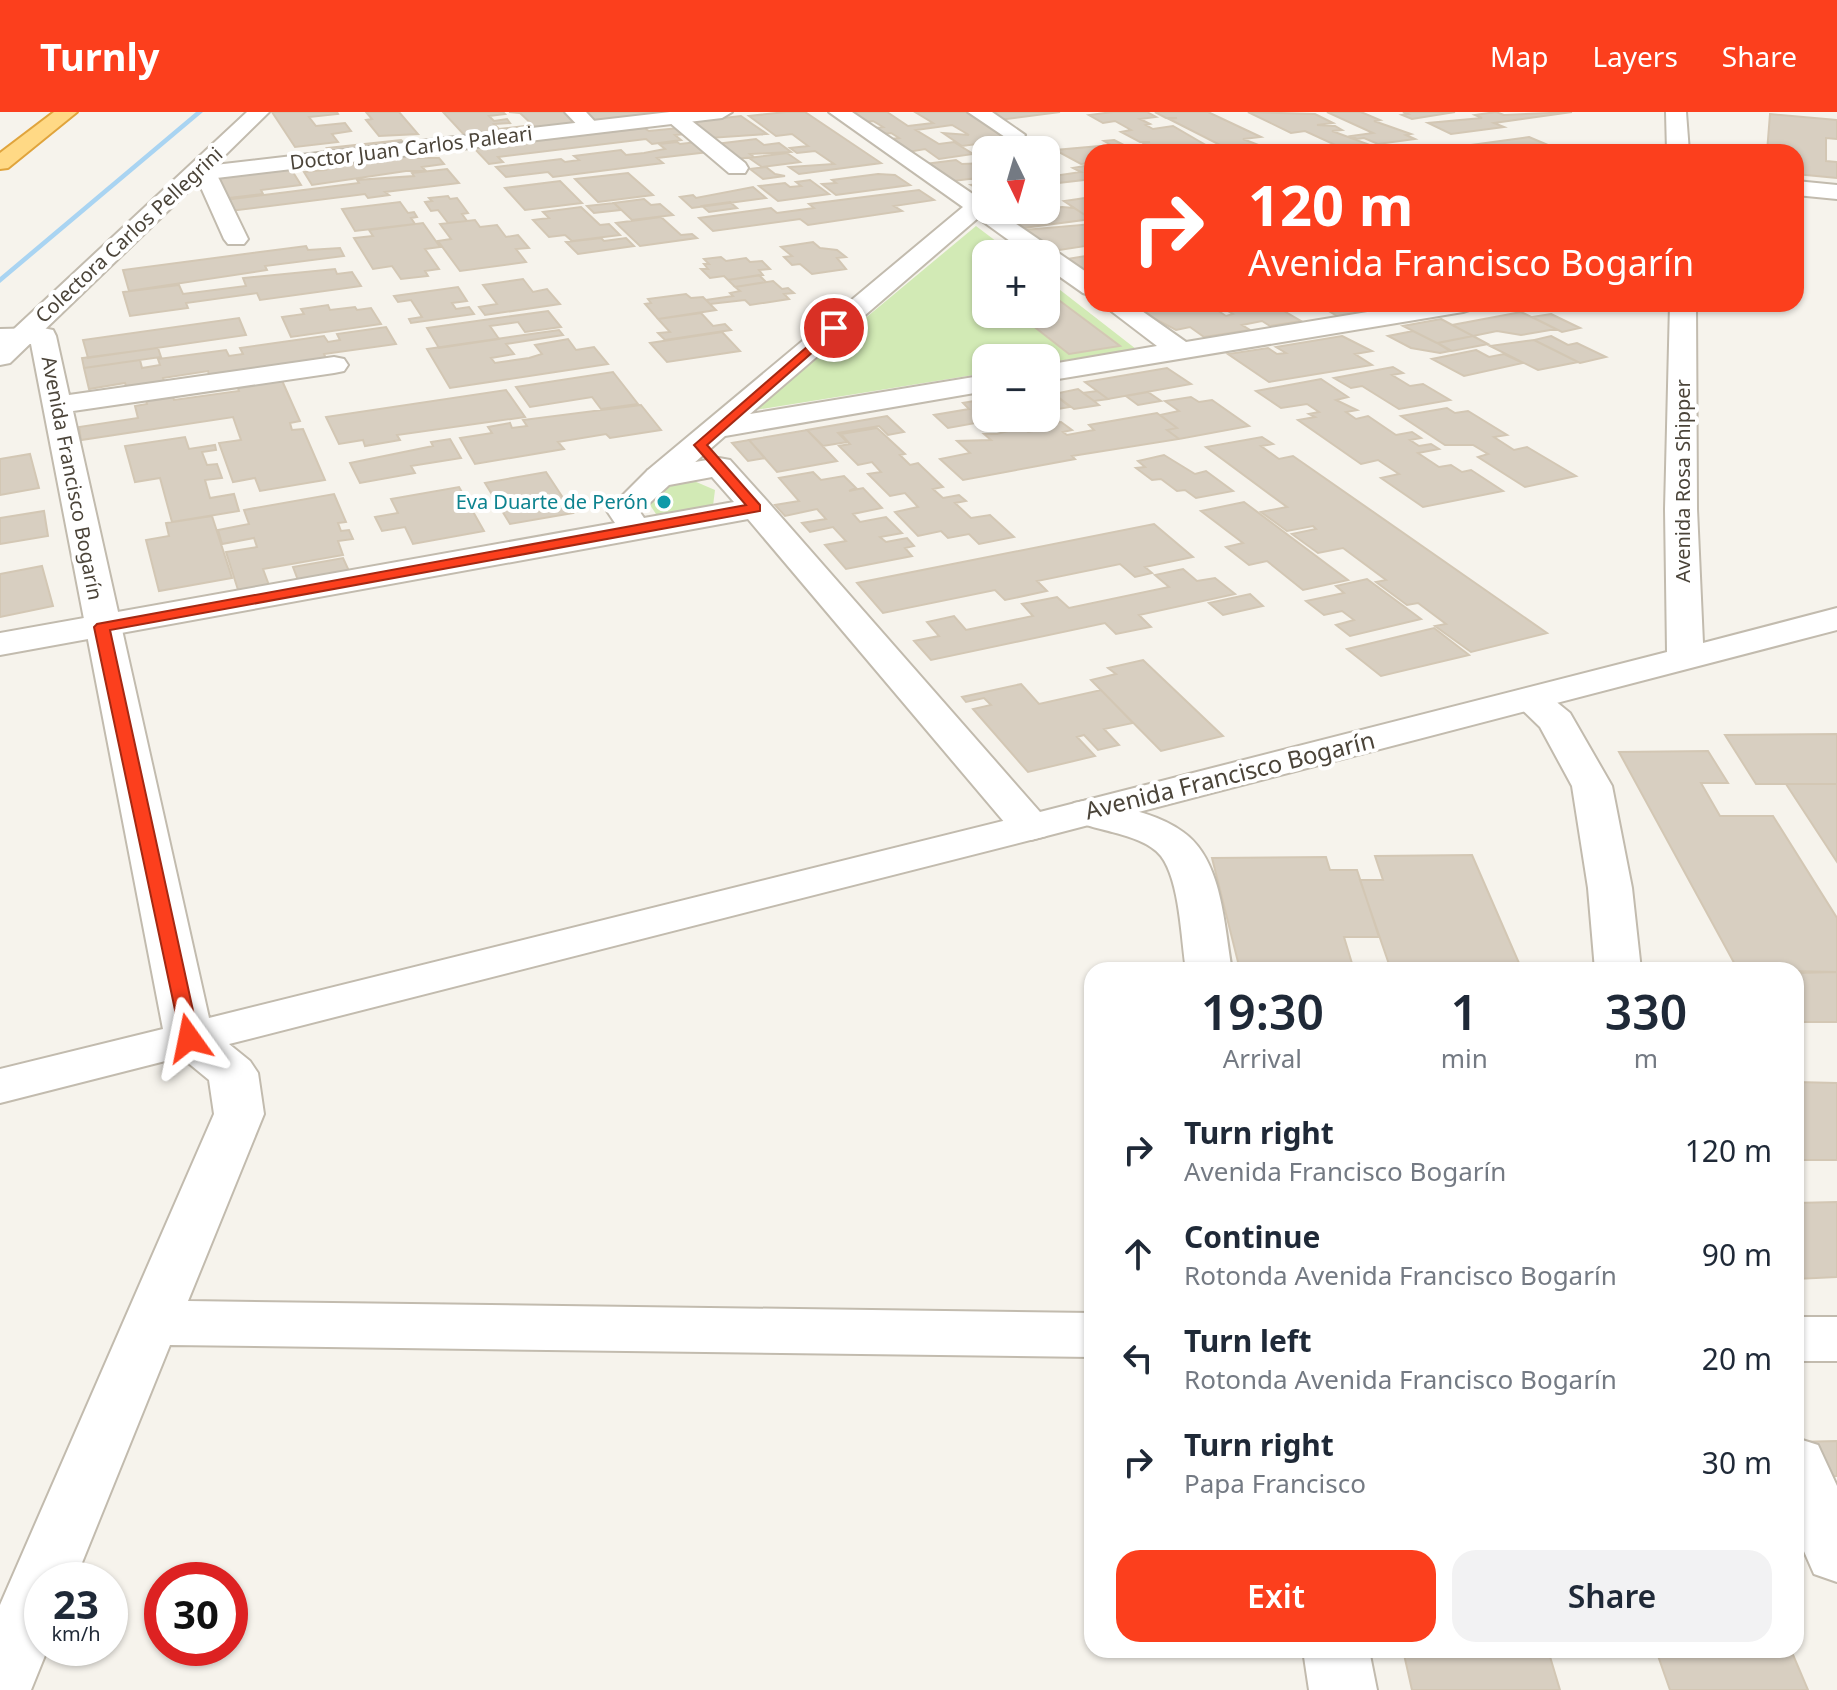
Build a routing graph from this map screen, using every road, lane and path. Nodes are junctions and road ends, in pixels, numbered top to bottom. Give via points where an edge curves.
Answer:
1 (67, 112) edge
2 (259, 112) edge
3 (722, 112) edge
4 (839, 112) edge
5 (978, 112) edge
6 (1676, 112) edge
7 (676, 118) junction
8 (582, 120) edge
9 (1015, 135) dead end
10 (1678, 144) edge
11 (0, 163) edge
12 (737, 168) dead end
13 (195, 174) junction
14 (1804, 189) edge
15 (1837, 192) edge
16 (972, 204) edge
17 (972, 212) edge
18 (1001, 224) edge
19 (236, 239) dead end
20 (1024, 240) edge
21 (1060, 266) edge
22 (1084, 282) edge
23 (1126, 312) edge
24 (1316, 312) edge
25 (1415, 312) edge
26 (1683, 312) edge
27 (1337, 325) junction
28 (11, 336) edge
29 (1180, 350) junction
30 (0, 357) edge
31 (334, 365) dead end
32 (1060, 371) edge
33 (972, 386) edge
34 (57, 405) junction
35 (712, 447) junction
36 (756, 508) junction
37 (636, 529) junction
38 (1835, 622) edge
39 (102, 627) junction
40 (0, 644) edge
41 (1685, 659) junction
42 (1530, 699) junction
43 (1089, 812) junction
44 (1031, 827) junction
45 (1207, 962) edge
46 (1617, 962) edge
47 (189, 1038) junction
48 (0, 1086) edge
49 (152, 1323) junction
50 (1084, 1335) edge
51 (1804, 1339) edge
52 (1837, 1339) edge
53 (1804, 1481) edge
54 (1837, 1554) edge
55 (51, 1562) edge
56 (24, 1627) edge
57 (1337, 1658) edge
58 (0, 1683) edge
59 (1343, 1690) edge

1 - 11 highway
2 - 13 street, Colectora Carlos Pellegrini
3 - 7 street, Doctor Juan Carlos Paleari
4 - 16 street
5 - 9 street
6 - 10 street
7 - 8 street, Doctor Juan Carlos Paleari
7 - 12 street
8 - 13 street, Doctor Juan Carlos Paleari
13 - 19 street via 208,179
13 - 28 street, Colectora Carlos Pellegrini
14 - 15 street
17 - 35 street
18 - 20 street
21 - 22 street
23 - 29 street
24 - 27 street
25 - 27 street
26 - 41 street, Avenida Rosa Shipper
27 - 29 street
28 - 30 street, Colectora Carlos Pellegrini
28 - 34 street, Avenida Francisco Bogarín via 43,336
29 - 32 street
31 - 34 street
33 - 35 street
34 - 39 street, Avenida Francisco Bogarín
35 - 36 street
35 - 37 street via 659,477 623,511
36 - 37 street, Avenida Francisco Bogarín
36 - 44 street
37 - 39 street, Avenida Francisco Bogarín
38 - 41 street, Avenida Francisco Bogarín
39 - 40 street
39 - 47 street
41 - 42 street, Avenida Francisco Bogarín
42 - 43 street, Avenida Francisco Bogarín
42 - 46 street via 1556,721 1592,786
43 - 44 street, Avenida Francisco Bogarín
43 - 45 street via 1174,844 1190,870
44 - 47 street, Avenida Francisco Bogarín
47 - 48 street, Avenida Francisco Bogarín
47 - 49 street via 233,1073 239,1114
49 - 50 street
49 - 55 street
51 - 52 street
53 - 54 street
56 - 58 street
57 - 59 street

